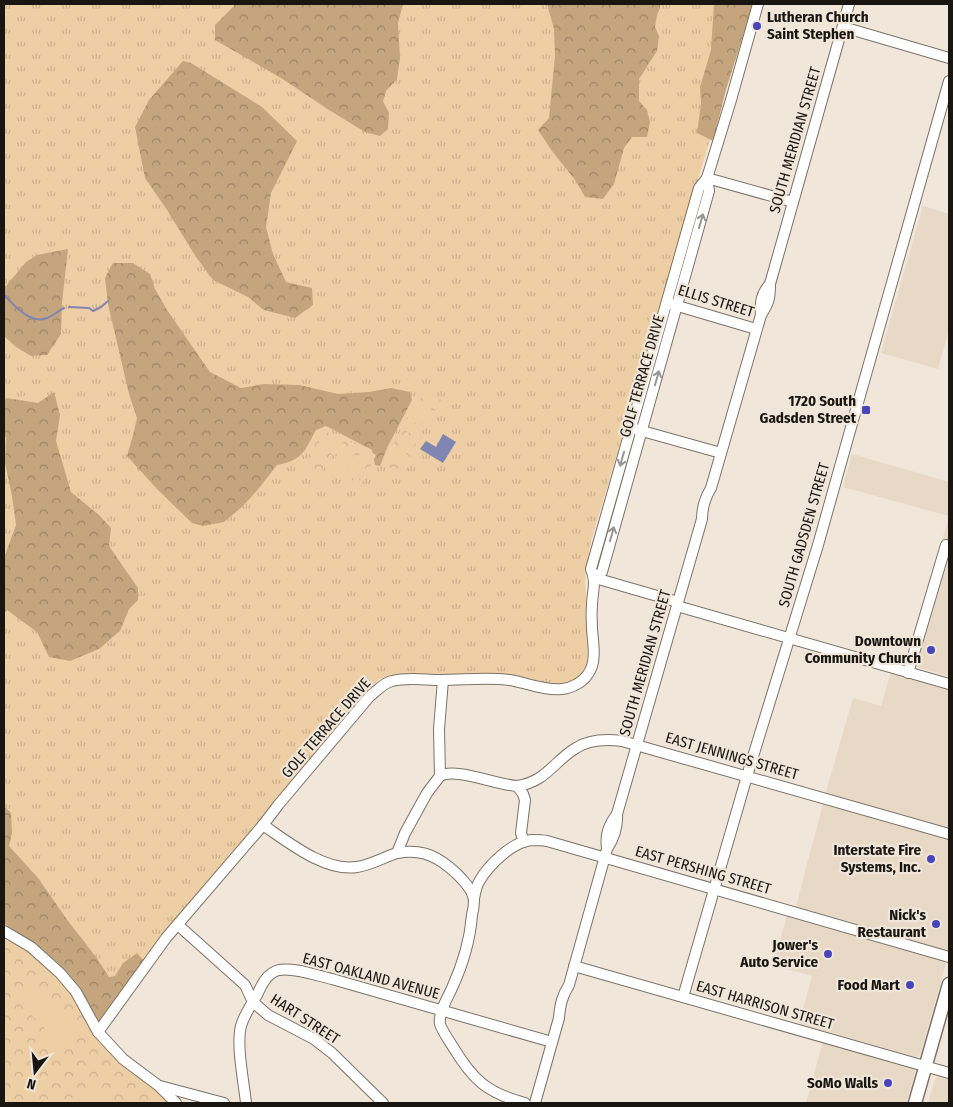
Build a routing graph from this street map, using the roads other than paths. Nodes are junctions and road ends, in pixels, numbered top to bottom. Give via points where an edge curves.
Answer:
1 (758, 4) edge
2 (849, 4) edge
3 (842, 27) junction
4 (949, 58) edge
5 (949, 81) edge
6 (706, 178) junction
7 (793, 202) junction
8 (672, 304) junction
9 (756, 329) junction
10 (631, 428) junction
11 (642, 431) junction
12 (721, 453) junction
13 (946, 545) dead end
14 (595, 578) junction
15 (677, 604) junction
16 (789, 639) junction
17 (908, 673) junction
18 (443, 680) junction
19 (949, 684) edge
20 (638, 745) junction
21 (440, 776) junction
22 (747, 776) junction
23 (517, 786) junction
24 (263, 825) junction
25 (949, 834) edge
26 (524, 842) junction
27 (397, 852) junction
28 (606, 853) junction
29 (714, 889) junction
30 (474, 899) junction
31 (178, 925) junction
32 (4, 931) edge
33 (949, 957) edge
34 (574, 966) junction
35 (949, 984) edge
36 (683, 997) junction
37 (253, 1002) junction
38 (442, 1010) junction
39 (98, 1032) junction
40 (552, 1042) junction
41 (926, 1066) junction
42 (949, 1073) edge
43 (159, 1086) junction
44 (176, 1103) edge
45 (224, 1103) edge
46 (246, 1103) edge
47 (383, 1103) edge
48 (525, 1103) edge
49 (535, 1103) edge
50 (915, 1103) edge

1 - 6 street, GOLF TERRACE DRIVE
2 - 3 street, SOUTH MERIDIAN STREET
3 - 4 street
3 - 7 street, SOUTH MERIDIAN STREET
5 - 16 street, SOUTH GADSDEN STREET
6 - 7 street
6 - 8 street, GOLF TERRACE DRIVE via 709,191
7 - 9 street, SOUTH MERIDIAN STREET via 770,284 770,296
8 - 9 street, ELLIS STREET
8 - 10 street, GOLF TERRACE DRIVE
11 -> 8 street, GOLF TERRACE DRIVE
9 - 12 street, SOUTH MERIDIAN STREET
10 - 11 street
10 -> 14 street, GOLF TERRACE DRIVE via 591,569
11 - 12 street
14 -> 11 street, GOLF TERRACE DRIVE via 602,572
12 - 15 street, SOUTH MERIDIAN STREET via 711,488 712,499 702,519
13 - 17 street
14 - 15 street
14 - 18 street, GOLF TERRACE DRIVE via 593,654 590,671 583,680 555,690 508,680
15 - 16 street
15 - 20 street, SOUTH MERIDIAN STREET
16 - 17 street
16 - 22 street, SOUTH GADSDEN STREET
17 - 19 street
18 - 21 street
18 - 24 street, GOLF TERRACE DRIVE via 402,679 382,686 370,696
20 - 22 street, EAST JENNINGS STREET
20 - 23 street, EAST JENNINGS STREET via 607,740 587,743 569,752 539,778
20 - 28 street, SOUTH MERIDIAN STREET via 617,814 616,833
21 - 23 street via 457,774
21 - 27 street via 427,793
22 - 25 street, EAST JENNINGS STREET
22 - 29 street, SOUTH GADSDEN STREET
23 - 26 street via 525,800 521,832
24 - 27 street via 302,851 339,867 358,867
24 - 31 street, GOLF TERRACE DRIVE
26 - 28 street, EAST PERSHING STREET via 547,841
26 - 30 street, EAST PERSHING STREET via 509,850 487,870 479,881
27 - 30 street via 408,850 436,856 466,884
28 - 29 street, EAST PERSHING STREET
28 - 34 street, SOUTH MERIDIAN STREET
29 - 33 street, EAST PERSHING STREET
29 - 36 street, SOUTH GADSDEN STREET
30 - 38 street, EAST PERSHING STREET via 462,966
31 - 37 street via 245,985
31 - 39 street, GOLF TERRACE DRIVE
32 - 39 street via 31,947 60,973 76,992
34 - 36 street, EAST HARRISON STREET
34 - 40 street, SOUTH MERIDIAN STREET via 566,1008 559,1018
35 - 41 main road
36 - 41 street, EAST HARRISON STREET
37 - 38 street, EAST OAKLAND AVENUE via 267,976 284,969
37 - 46 street, EAST OAKLAND AVENUE via 241,1026 240,1040
37 - 47 street, HART STREET via 332,1053
38 - 40 street
38 - 48 street, EAST OAKLAND AVENUE via 440,1024 475,1078 498,1095
39 - 43 street via 123,1059
40 - 49 street, SOUTH MERIDIAN STREET
41 - 42 street, EAST HARRISON STREET
41 - 50 main road
43 - 44 street
43 - 45 street

